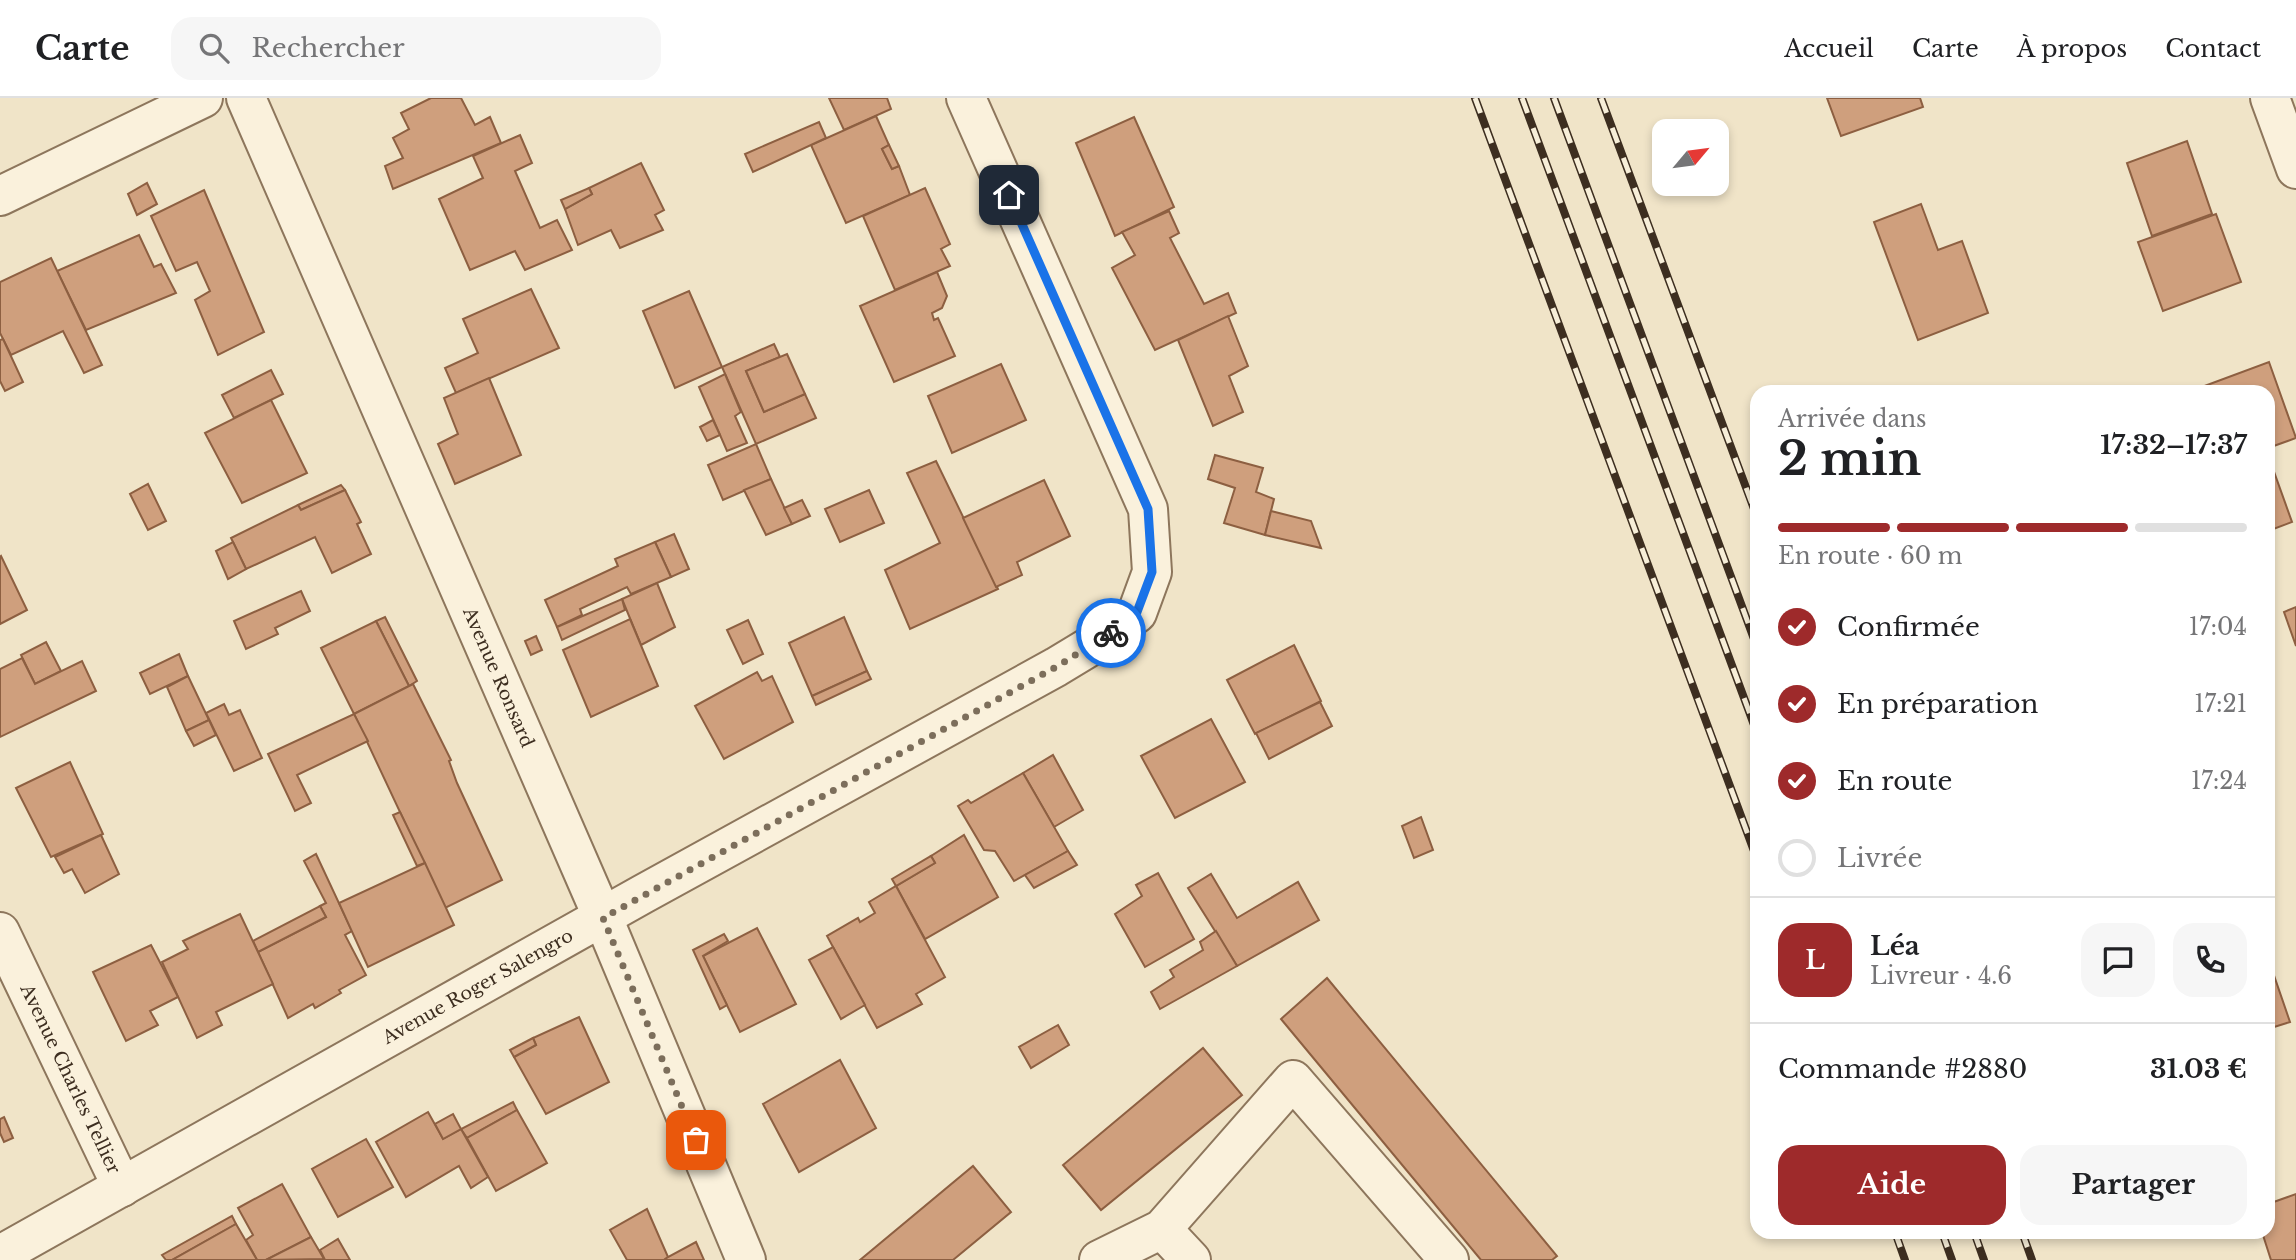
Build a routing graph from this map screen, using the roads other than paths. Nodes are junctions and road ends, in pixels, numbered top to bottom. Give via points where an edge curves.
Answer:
1 (203, 98) edge
2 (246, 98) edge
3 (966, 98) edge
4 (2270, 98) edge
5 (2296, 169) edge
6 (0, 197) edge
7 (603, 918) junction
8 (0, 932) edge
9 (122, 1187) junction
10 (1162, 1229) junction
11 (0, 1255) edge
12 (746, 1260) edge
13 (1099, 1260) edge
14 (1191, 1260) edge
15 (1449, 1260) edge

1 - 6 street
2 - 7 street, Avenue Ronsard
3 - 7 street, Avenue Roger Salengro via 1148,509 1152,572 1137,612 1099,641
4 - 5 street
7 - 9 street, Avenue Roger Salengro
7 - 12 street, Avenue Ronsard
8 - 9 street, Avenue Charles Tellier
9 - 11 street, Avenue Roger Salengro
10 - 13 street
10 - 14 street
10 - 15 street via 1293,1080

